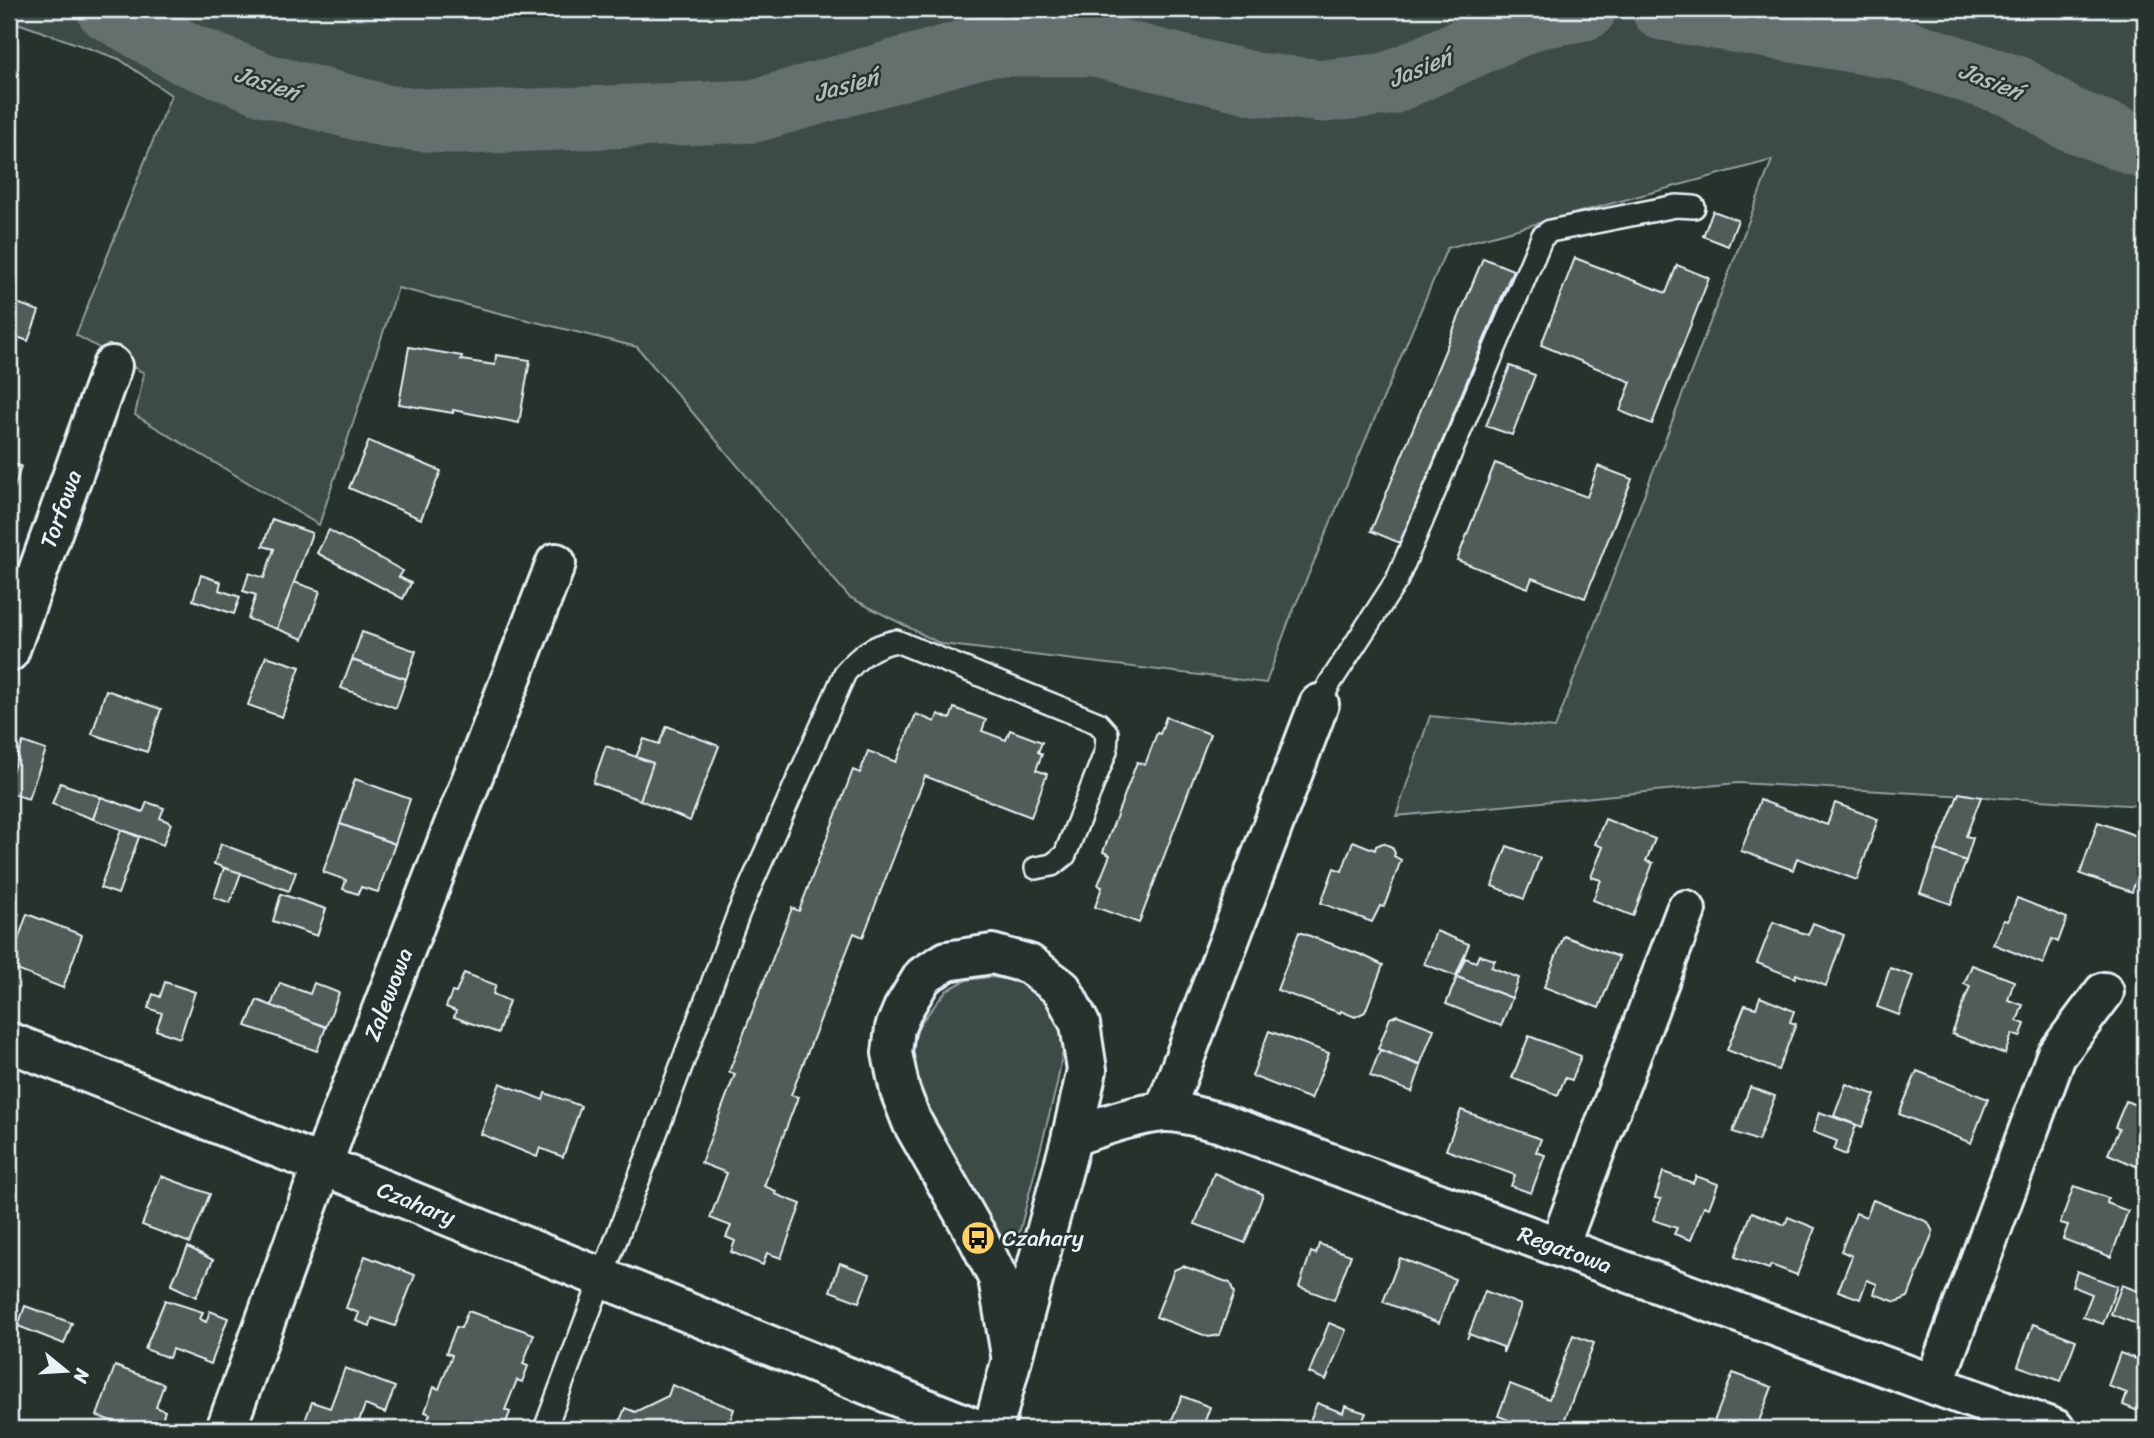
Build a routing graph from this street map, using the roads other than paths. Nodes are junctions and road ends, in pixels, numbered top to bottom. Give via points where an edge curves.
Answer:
1 (1694, 207) dead end
2 (112, 366) dead end
3 (556, 563) dead end
4 (9, 652) edge
5 (1318, 704) joint
6 (1036, 868) dead end
7 (1686, 911) dead end
8 (2104, 992) dead end
9 (9, 1042) edge
10 (1164, 1112) junction
11 (1072, 1136) junction
12 (321, 1165) junction
13 (1559, 1246) junction
14 (602, 1277) junction
15 (1011, 1355) junction
16 (1934, 1384) junction
17 (226, 1429) edge
18 (545, 1429) edge
19 (977, 1429) edge
20 (993, 1429) edge
21 (2054, 1429) edge

1 - 5 lane via 1676,206 1550,231 1542,237 1397,580
2 - 4 street, Torfowa
3 - 12 street, Zalewowa
5 - 10 street
6 - 14 lane via 1052,865 1065,855 1106,751 1107,733 1098,723 896,641 864,652 845,673 739,912
7 - 13 street
8 - 16 street via 2056,1056
9 - 12 street, Czahary
10 - 11 street, Regatowa
10 - 13 street, Regatowa via 1218,1122
11 - 15 street
11 - 15 street via 1087,1070 1080,1024 1062,989 1029,964 992,954 947,961 923,976 895,1028 892,1053 900,1091 912,1122 998,1278
12 - 14 street, Czahary
12 - 17 street, Zalewowa
13 - 16 street, Regatowa
14 - 18 lane
14 - 19 street, Czahary
15 - 20 street
16 - 21 street, Regatowa

